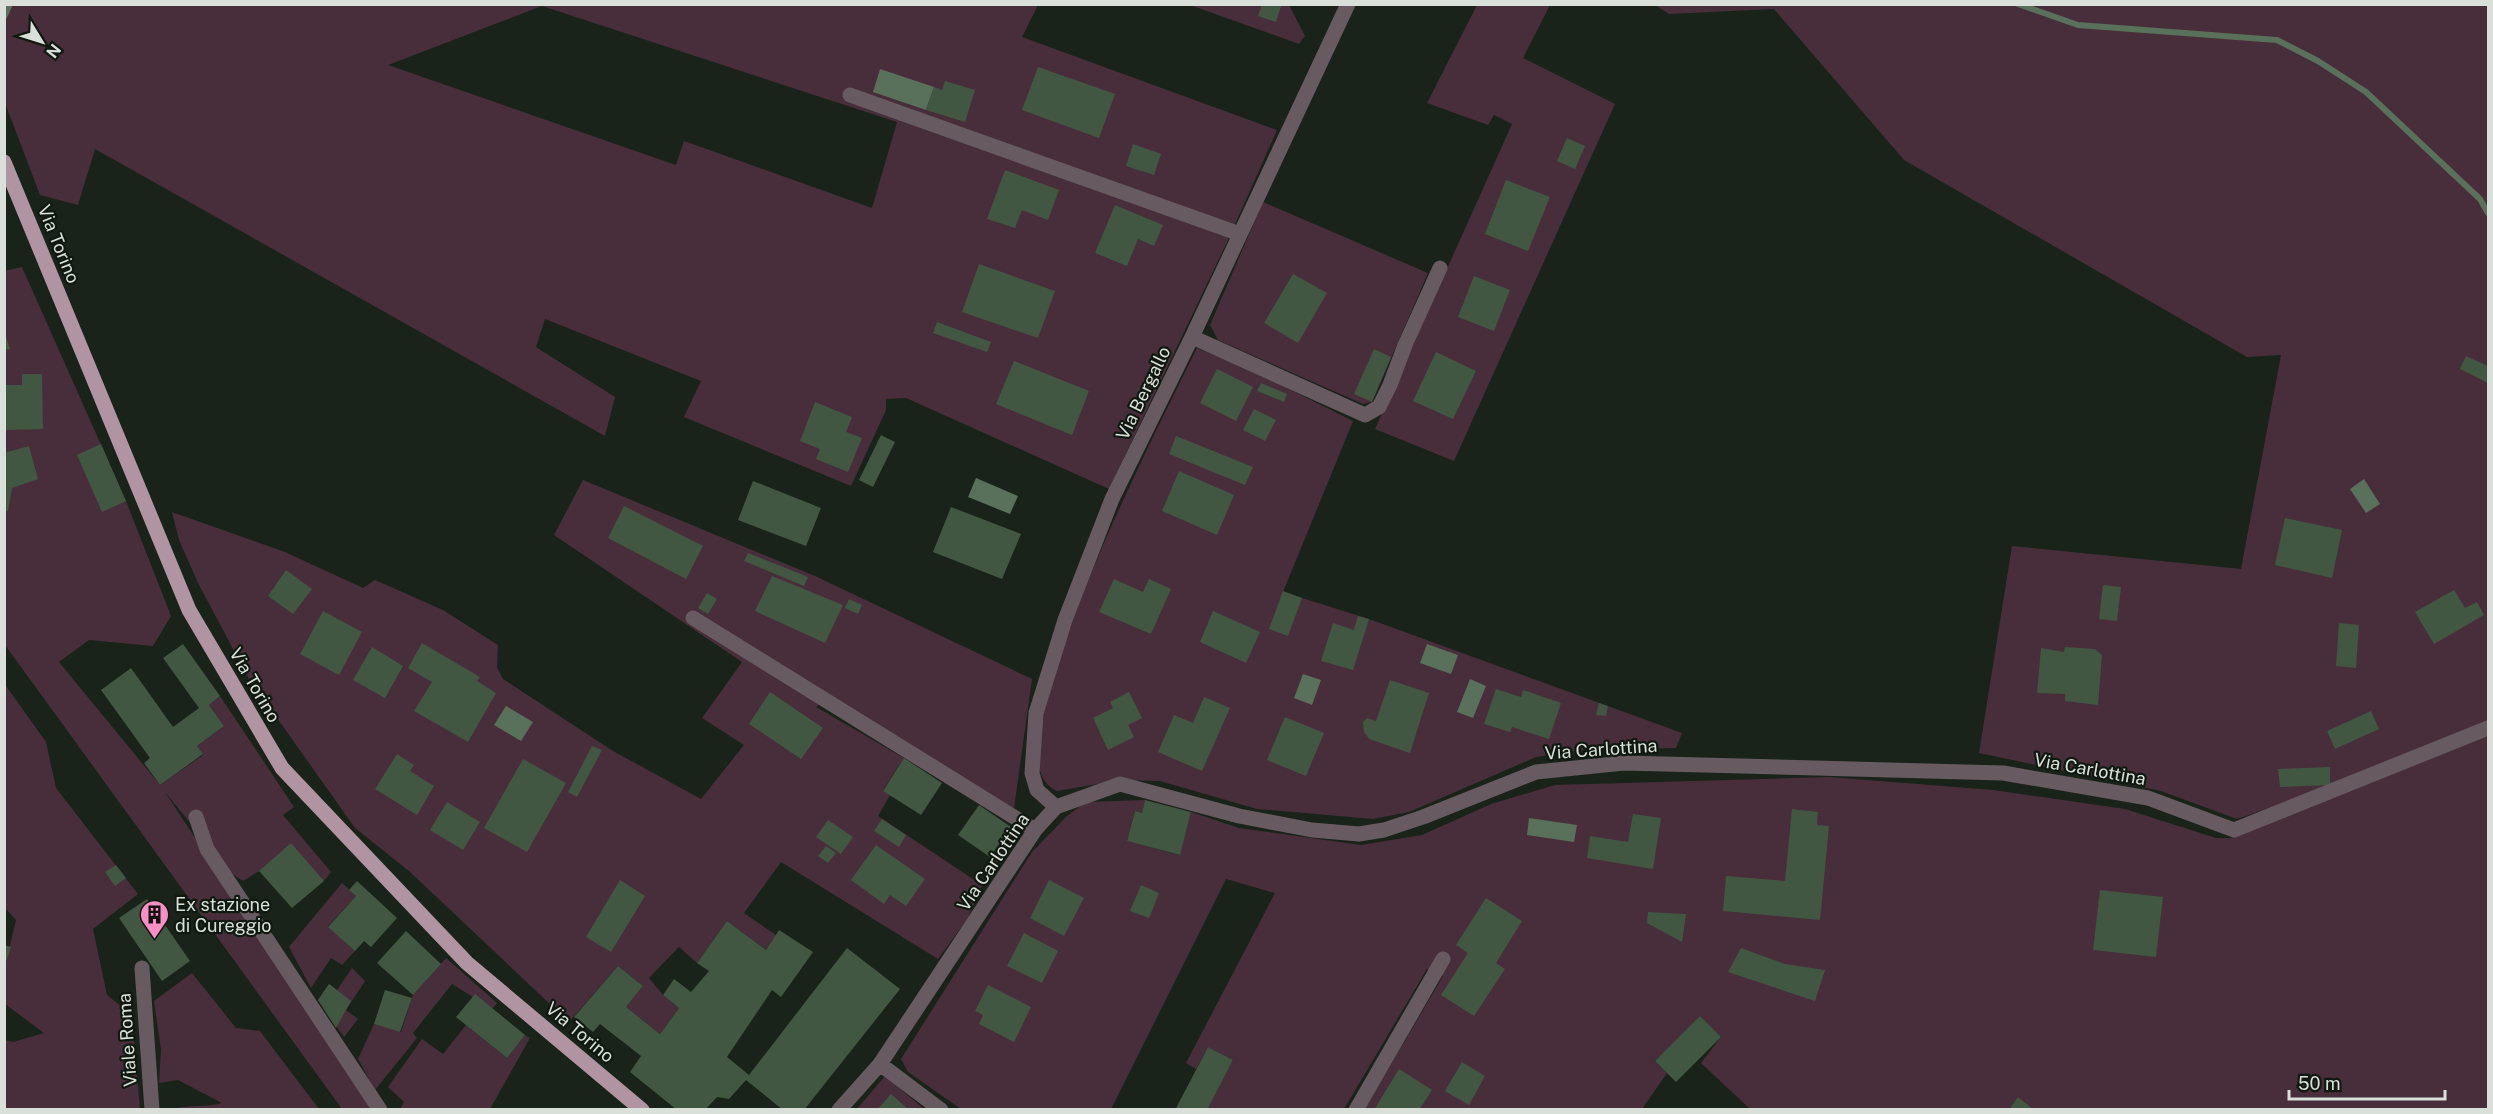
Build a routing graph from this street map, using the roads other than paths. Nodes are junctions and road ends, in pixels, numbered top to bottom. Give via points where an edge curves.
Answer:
1 (1348, 4) edge
2 (850, 95) dead end
3 (4, 162) edge
4 (1240, 234) junction
5 (1440, 268) dead end
6 (1192, 337) junction
7 (693, 618) dead end
8 (2488, 728) edge
9 (1056, 807) junction
10 (196, 818) dead end
11 (1035, 830) junction
12 (1443, 959) dead end
13 (142, 968) dead end
14 (880, 1064) junction
15 (152, 1110) edge
16 (380, 1110) edge
17 (642, 1110) edge
18 (839, 1110) edge
19 (941, 1110) edge
20 (1356, 1110) edge

1 - 4 street, Via Bergallo
2 - 4 street
3 - 17 main road, Via Torino via 189,610 282,768 467,963
4 - 6 street, Via Bergallo
5 - 6 street via 1379,407 1365,415
6 - 9 street, Via Bergallo via 1112,499 1065,620 1036,713 1032,773 1038,790
7 - 11 street
8 - 9 street, Via Carlottina via 2234,830 2148,798 2003,773 1624,763 1536,772 1423,818 1359,834 1312,830 1239,816 1120,784
9 - 11 street, Via Carlottina
10 - 16 street via 207,849
11 - 14 street, Via Carlottina
12 - 20 street
13 - 15 street, Viale Roma
14 - 18 street, Via Carlottina
14 - 19 street

